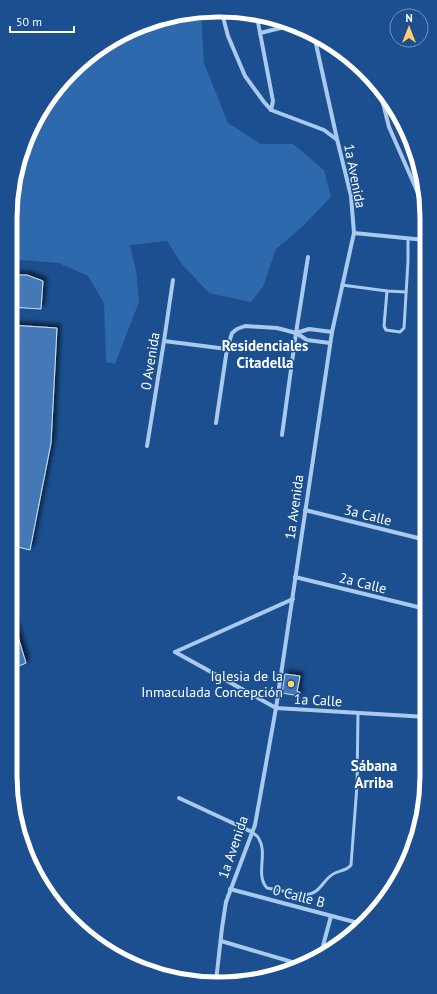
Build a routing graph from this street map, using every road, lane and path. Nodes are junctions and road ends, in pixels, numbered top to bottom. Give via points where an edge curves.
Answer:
1 (223, 17) edge
2 (258, 21) edge
3 (282, 28) edge
4 (260, 33) junction
5 (316, 42) edge
6 (383, 103) edge
7 (271, 110) junction
8 (336, 139) junction
9 (418, 194) edge
10 (354, 233) junction
11 (408, 239) junction
12 (420, 240) edge
13 (308, 258) dead end
14 (173, 280) dead end
15 (342, 285) junction
16 (387, 292) junction
17 (406, 292) junction
18 (332, 332) junction
19 (296, 333) junction
20 (164, 341) junction
21 (330, 343) junction
22 (227, 349) junction
23 (216, 423) dead end
24 (282, 435) dead end
25 (147, 446) dead end
26 (304, 510) junction
27 (420, 539) edge
28 (295, 577) junction
29 (293, 599) junction
30 (420, 608) edge
31 (276, 708) junction
32 (358, 713) junction
33 (420, 717) edge
34 (179, 798) dead end
35 (252, 832) junction
36 (230, 889) junction
37 (331, 916) junction
38 (356, 922) edge
39 (221, 941) junction
40 (322, 948) edge
41 (294, 963) edge
42 (216, 977) edge

1 - 7 street via 245,76
2 - 4 street
3 - 4 street
4 - 7 street via 273,101
5 - 8 street, 1a Avenida
6 - 9 street via 389,127
7 - 8 street via 319,128
8 - 10 street, 1a Avenida via 351,196
10 - 11 street
10 - 15 street, 1a Avenida
11 - 12 street
11 - 17 lane
13 - 19 street
14 - 20 street, 0 Avenida
15 - 16 lane
15 - 18 street, 1a Avenida
16 - 17 lane
16 - 17 lane via 384,326 386,330 400,332 404,328
18 - 19 street via 309,329
18 - 21 street, 1a Avenida
19 - 21 street via 307,340
19 - 22 street via 277,328 245,326 232,333
19 - 24 street
20 - 22 street
20 - 25 street, 0 Avenida
21 - 26 street, 1a Avenida
22 - 23 street
26 - 27 street, 3a Calle
26 - 28 street, 1a Avenida
28 - 29 street, 1a Avenida
28 - 30 street, 2a Calle
29 - 31 street, 1a Avenida
29 - 31 street, 1a Calle via 175,652
31 - 32 street, 1a Calle
31 - 35 street, 1a Avenida
32 - 33 street, 1a Calle
32 - 35 lane via 357,785 351,865 348,869 333,874 310,895 267,888 262,878 263,853 259,838
34 - 35 street
35 - 36 street, 1a Avenida
36 - 37 street, 0 Calle B
36 - 39 street, 1a Avenida
37 - 38 street, 0 Calle B
37 - 40 street
39 - 41 street
39 - 42 street, 1a Avenida

